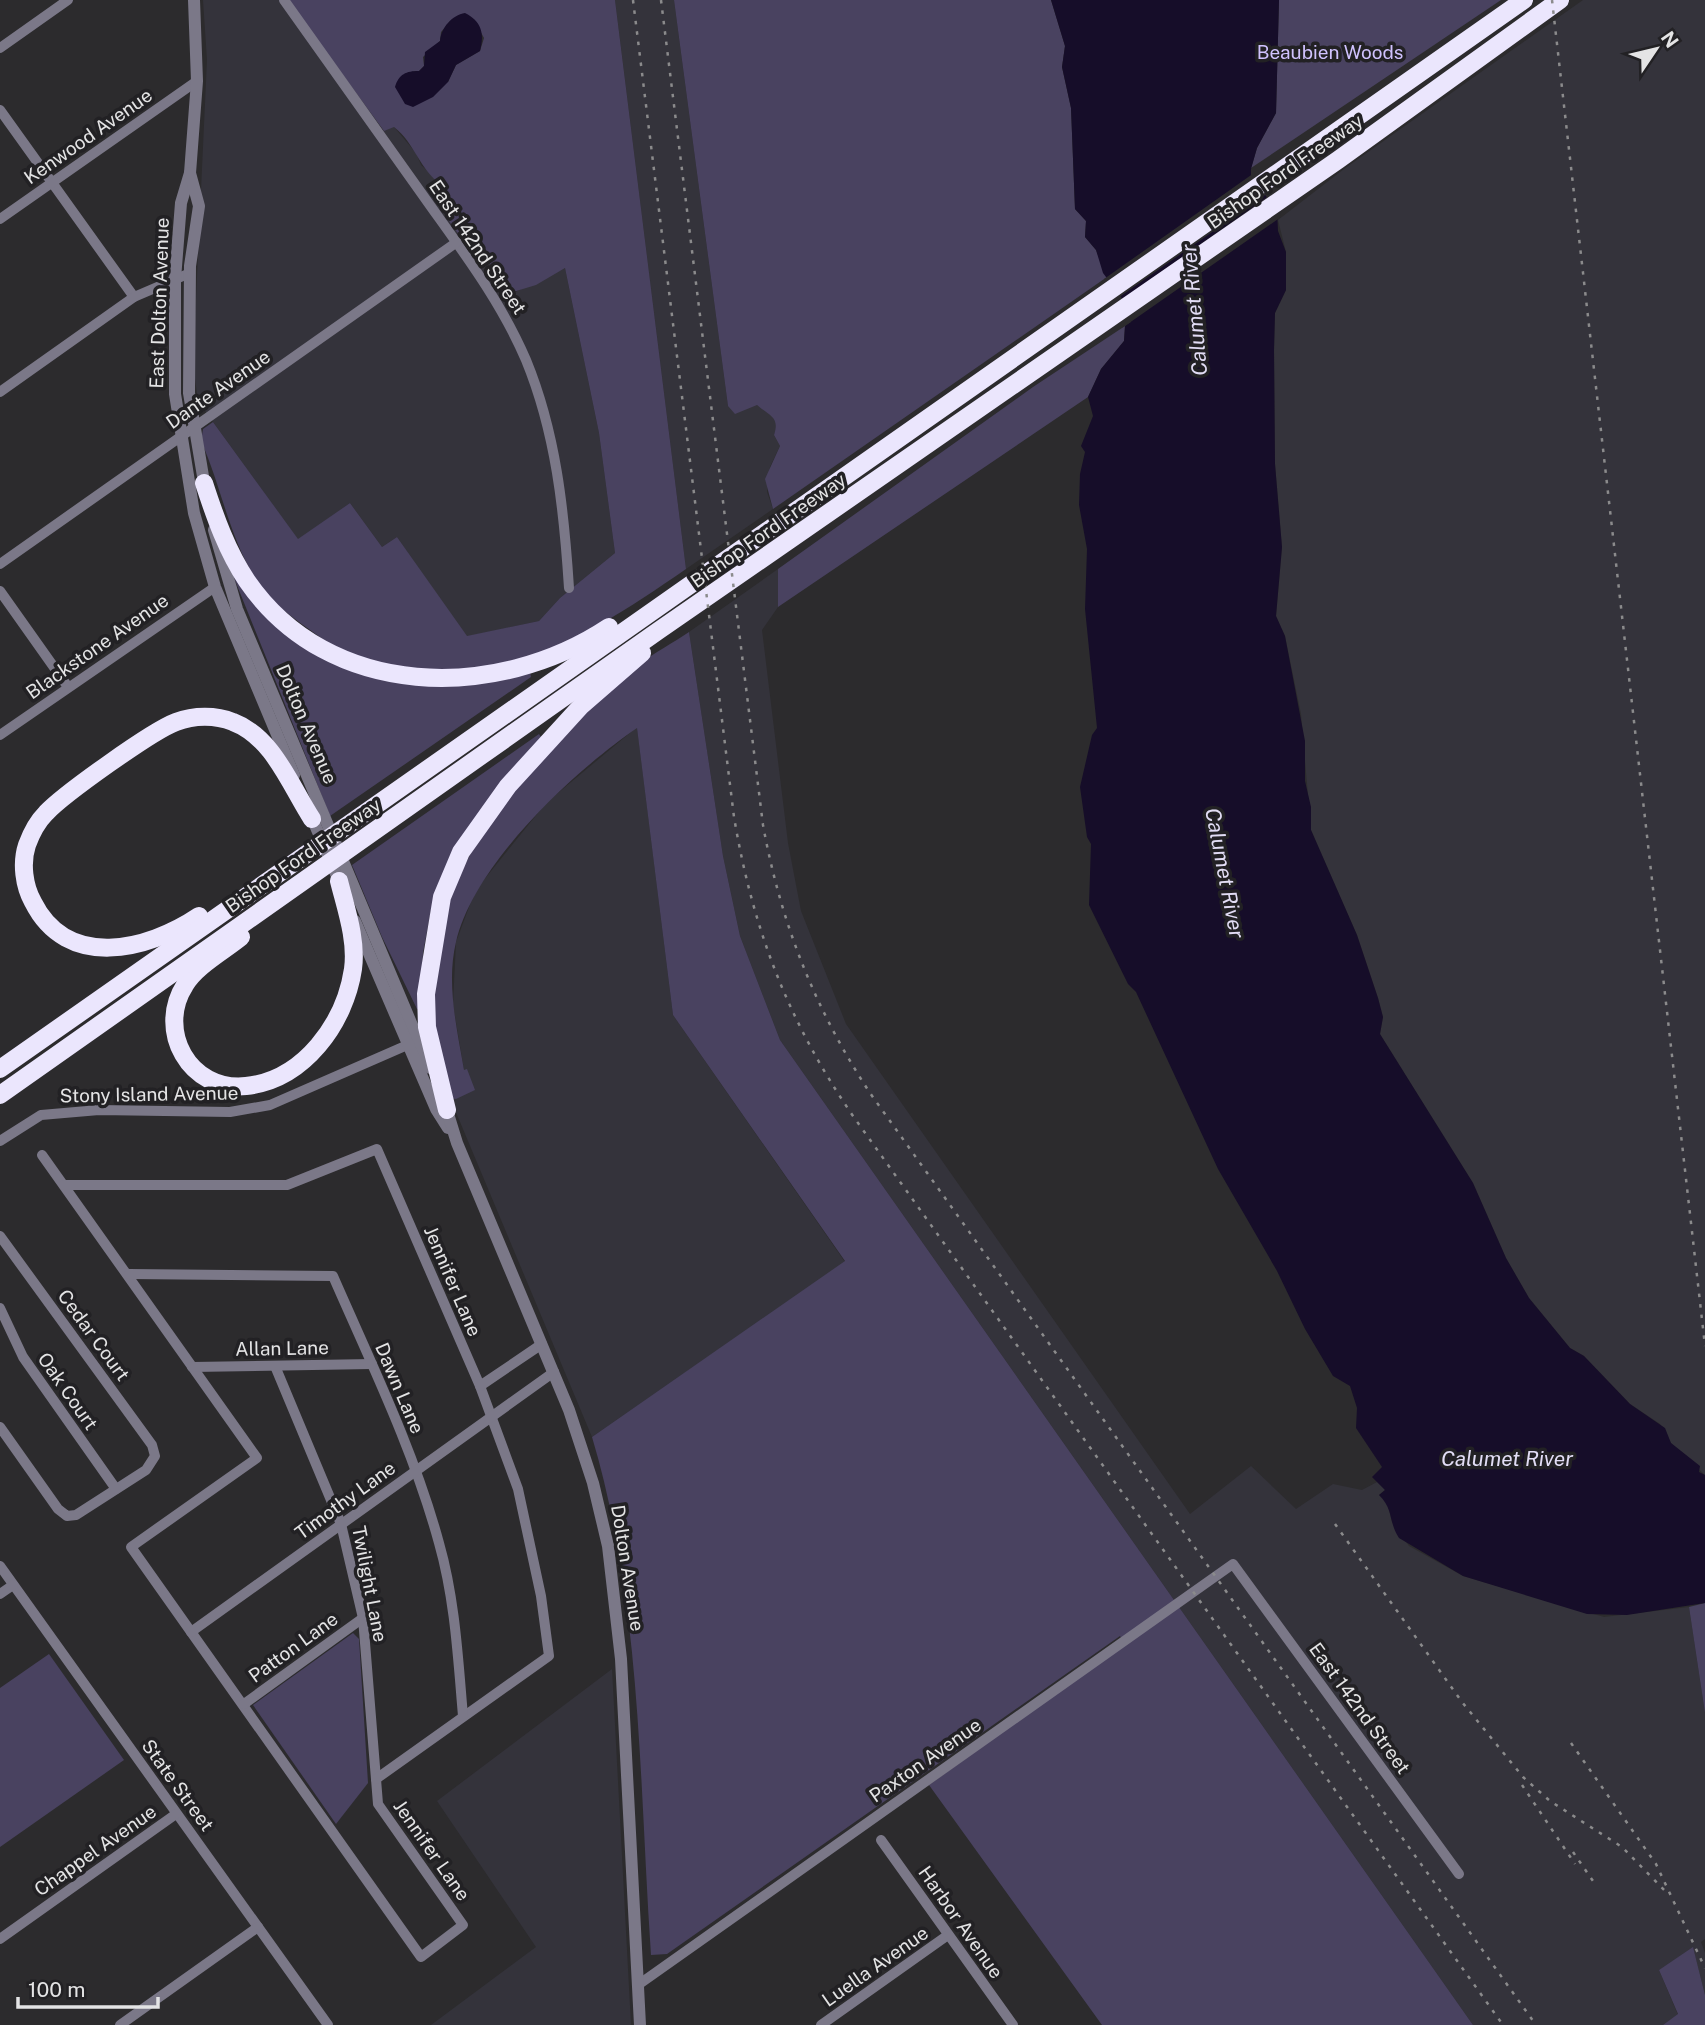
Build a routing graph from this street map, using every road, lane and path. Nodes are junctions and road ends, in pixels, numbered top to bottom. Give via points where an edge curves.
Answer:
1 (68, 0) edge
2 (194, 0) edge
3 (284, 0) edge
4 (1560, 0) edge
5 (1520, 3) edge
6 (0, 48) edge
7 (197, 81) junction
8 (0, 110) edge
9 (190, 173) junction
10 (52, 182) junction
11 (0, 219) edge
12 (457, 242) junction
13 (190, 273) junction
14 (175, 279) junction
15 (134, 297) junction
16 (0, 392) edge
17 (189, 431) junction
18 (204, 483) junction
19 (0, 564) edge
20 (215, 587) junction
21 (569, 588) dead end
22 (0, 591) edge
23 (662, 604) junction
24 (665, 626) junction
25 (68, 687) junction
26 (0, 735) edge
27 (312, 819) junction
28 (281, 870) junction
29 (339, 881) junction
30 (300, 883) junction
31 (414, 1042) junction
32 (0, 1069) edge
33 (0, 1095) edge
34 (447, 1110) junction
35 (0, 1141) edge
36 (457, 1143) junction
37 (42, 1155) dead end
38 (64, 1185) junction
39 (0, 1236) edge
40 (129, 1275) junction
41 (0, 1308) edge
42 (542, 1344) junction
43 (372, 1364) junction
44 (275, 1366) junction
45 (192, 1367) junction
46 (554, 1372) junction
47 (480, 1386) junction
48 (491, 1416) junction
49 (0, 1427) edge
50 (416, 1471) junction
51 (116, 1489) junction
52 (341, 1524) junction
53 (1233, 1564) joint
54 (0, 1566) edge
55 (13, 1585) junction
56 (0, 1594) edge
57 (363, 1618) junction
58 (191, 1632) junction
59 (244, 1704) junction
60 (463, 1716) junction
61 (376, 1779) junction
62 (176, 1814) junction
63 (881, 1840) dead end
64 (1459, 1874) dead end
65 (258, 1927) junction
66 (948, 1935) junction
67 (0, 1939) edge
68 (638, 1985) junction
69 (836, 2015) junction
70 (120, 2025) edge
71 (328, 2025) edge
72 (640, 2025) edge
73 (821, 2025) edge
74 (843, 2025) edge
75 (1013, 2025) edge

1 - 6 street
2 - 7 street, East Dolton Avenue
3 - 12 street, East 142nd Street
4 - 24 highway, Bishop Ford Freeway via 1338,160
5 - 23 highway, Bishop Ford Freeway
7 - 9 street, East Dolton Avenue
7 - 10 street, Kenwood Avenue
8 - 10 street
9 - 13 street, East Dolton Avenue via 199,206
9 - 14 street, East Dolton Avenue via 181,203
10 - 11 street, Kenwood Avenue
10 - 15 street
12 - 17 street, Dante Avenue
12 - 21 street, East 142nd Street via 509,324 538,395 562,498
13 - 14 street
13 - 17 street, East Dolton Avenue
14 - 15 street
14 - 17 street, East Dolton Avenue via 175,394
15 - 16 street
17 - 18 street, Dolton Avenue
17 - 19 street, Dante Avenue
17 - 20 street, Dolton Avenue via 194,513
18 - 23 highway via 233,556 265,603 318,647 379,672 439,680 515,669 573,648 624,618
18 - 31 street, Dolton Avenue via 237,609
20 - 25 street, Blackstone Avenue
20 - 27 street, Dolton Avenue
22 - 25 street
23 - 28 highway, Bishop Ford Freeway
24 - 30 highway, Bishop Ford Freeway
24 - 34 highway via 637,659 581,706 517,776 461,852 442,897 426,994 427,1027
25 - 26 street, Blackstone Avenue
27 - 28 highway via 261,740 233,721 196,717 156,732 52,806 26,848 24,875 29,894 49,927 87,945 111,948 165,935
27 - 29 street, Dolton Avenue
28 - 32 highway, Bishop Ford Freeway
29 - 30 highway via 353,939 353,968 344,1004 328,1037 279,1075 247,1086 208,1079 177,1047 172,1023 176,1001 186,982 271,913
29 - 31 street, Dolton Avenue
30 - 33 highway, Bishop Ford Freeway
31 - 34 street, Dolton Avenue
31 - 35 street, Stony Island Avenue via 270,1105 230,1112 99,1110 41,1115
31 - 36 street, Dolton Avenue via 436,1109
34 - 36 street, Dolton Avenue
36 - 42 street, Dolton Avenue
37 - 38 street, Jennifer Lane
38 - 40 street, Jennifer Lane
38 - 47 street, Jennifer Lane via 287,1185 377,1149
39 - 51 street, Cedar Court via 152,1445 155,1456 146,1470
40 - 43 street, Dawn Lane via 333,1276
40 - 45 street, Jennifer Lane
41 - 51 street, Oak Court via 23,1357
42 - 46 street, Dolton Avenue
42 - 47 street
43 - 44 street, Allan Lane
43 - 50 street, Dawn Lane
44 - 45 street, Allan Lane
44 - 52 street, Twilight Lane
45 - 58 street, Jennifer Lane via 257,1458 131,1547
46 - 48 street, Timothy Lane
46 - 68 street, Dolton Avenue via 593,1483 614,1577
47 - 48 street, Jennifer Lane
48 - 50 street, Timothy Lane
48 - 60 street, Jennifer Lane via 518,1489 549,1656
49 - 51 street via 67,1516
50 - 52 street, Timothy Lane
50 - 60 street, Dawn Lane via 440,1544 455,1622
52 - 57 street, Twilight Lane
52 - 58 street, Timothy Lane
53 - 64 street, East 142nd Street
53 - 68 street, Paxton Avenue
54 - 55 street, State Street
55 - 56 street
55 - 62 street, State Street
57 - 59 street, Patton Lane
57 - 61 street, Twilight Lane
58 - 59 street, Jennifer Lane
59 - 61 street, Jennifer Lane via 421,1957 463,1925 378,1804
60 - 61 street, Jennifer Lane
62 - 65 street, State Street
62 - 67 street, Chappel Avenue
63 - 66 street, Harbor Avenue
65 - 70 street
65 - 71 street, State Street
66 - 69 street, Luella Avenue
66 - 75 street, Harbor Avenue
68 - 72 street, Dolton Avenue
69 - 73 street, Luella Avenue
69 - 74 street

